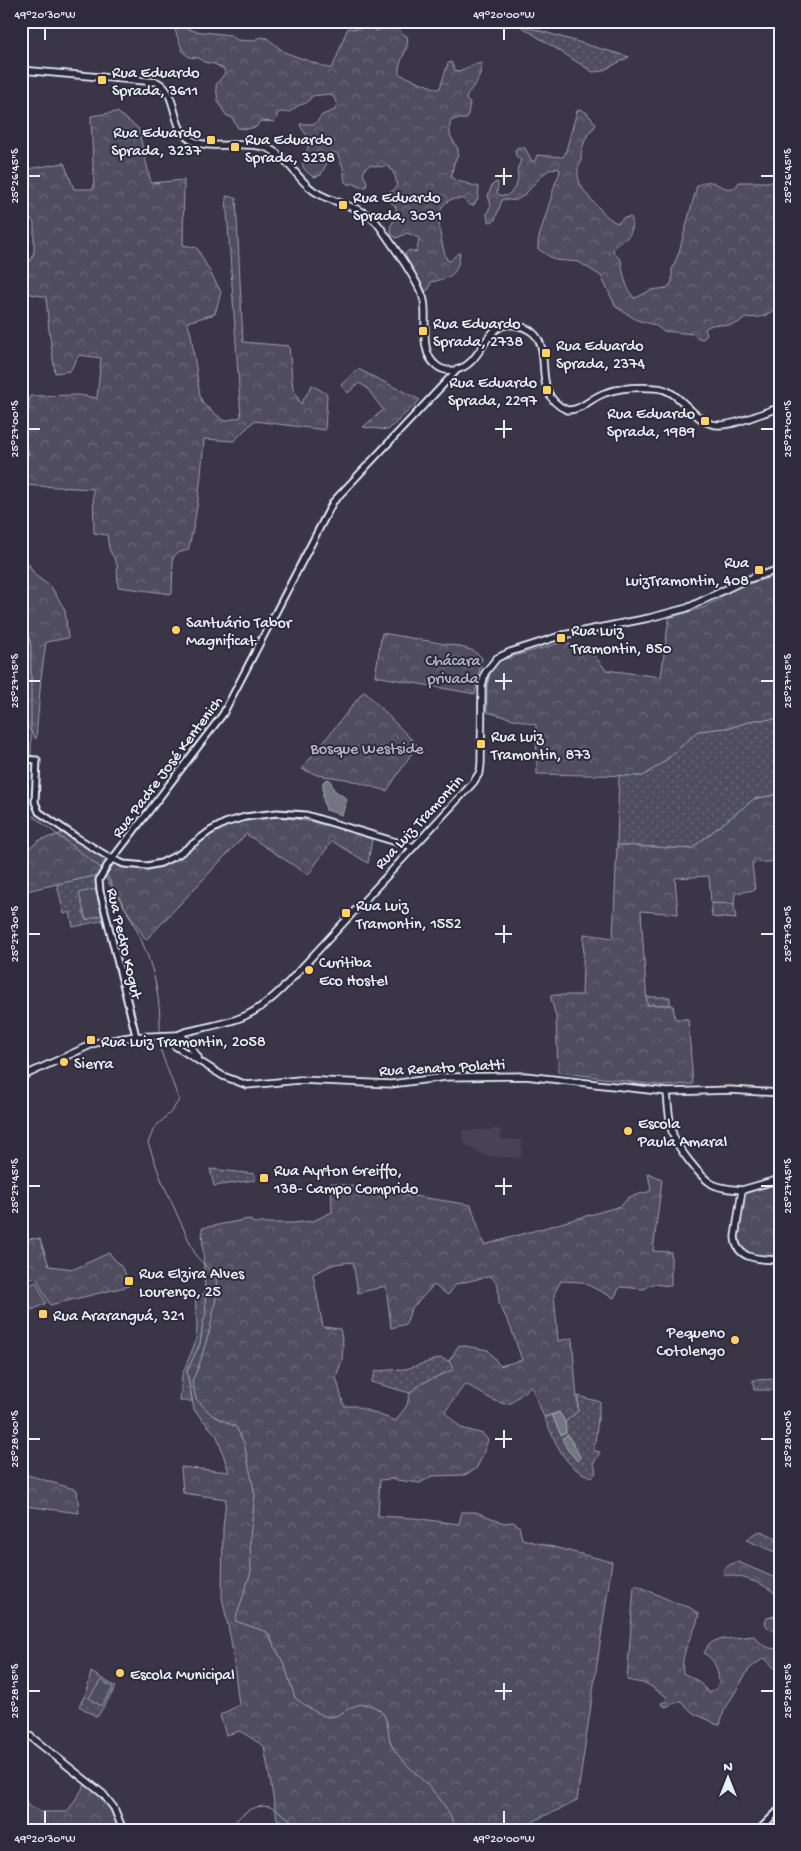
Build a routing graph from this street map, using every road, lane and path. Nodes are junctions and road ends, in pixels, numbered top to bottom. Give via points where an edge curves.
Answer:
1 (21, 70) edge
2 (457, 370) junction
3 (780, 408) edge
4 (780, 569) edge
5 (21, 759) edge
6 (413, 847) junction
7 (112, 859) junction
8 (136, 1036) junction
9 (157, 1036) junction
10 (181, 1037) junction
11 (175, 1045) junction
12 (201, 1062) junction
13 (21, 1077) edge
14 (667, 1092) junction
15 (780, 1093) edge
16 (780, 1179) edge
17 (742, 1190) junction
18 (780, 1260) edge
19 (21, 1729) edge
20 (780, 1809) edge
21 (123, 1830) edge
22 (760, 1830) edge

1 - 2 main road via 157,82 168,91 180,128 190,140 202,144 267,148 281,156 318,194 369,216 380,227 422,292 430,359 439,368
2 - 3 main road via 475,358 496,329 516,325 530,330 538,338 542,346 546,386 557,403 567,410 620,389 655,388 671,393 704,420 718,425
2 - 7 street, Rua Padre José Kentenich via 333,502 223,714
4 - 6 main road, Rua Luiz Tramontin via 743,581 687,608 563,635 497,658 486,673 482,686 480,772
5 - 7 street via 37,760 36,809
6 - 7 street via 306,815 277,813 225,823 161,863 132,865
6 - 10 main road, Rua Luiz Tramontin via 265,1004 240,1019 194,1030
7 - 8 street, Rua Pedro Kogut via 99,887
8 - 9 main road
8 - 13 main road via 89,1045
9 - 10 main road
9 - 11 main road
10 - 11 main road via 173,1039
10 - 11 main road, Rua Luiz Tramontin via 183,1045
10 - 12 main road, Rua Renato Polatti
11 - 12 main road, Rua Renato Polatti
12 - 14 main road, Rua Renato Polatti via 229,1079 247,1085 299,1080 391,1084 446,1077 525,1076
14 - 15 main road, Rua Renato Polatti via 730,1090
14 - 17 main road via 673,1134 686,1155 712,1184
16 - 17 main road
17 - 18 main road via 735,1237 737,1246 745,1256
19 - 21 main road via 103,1794 114,1808
20 - 22 street

